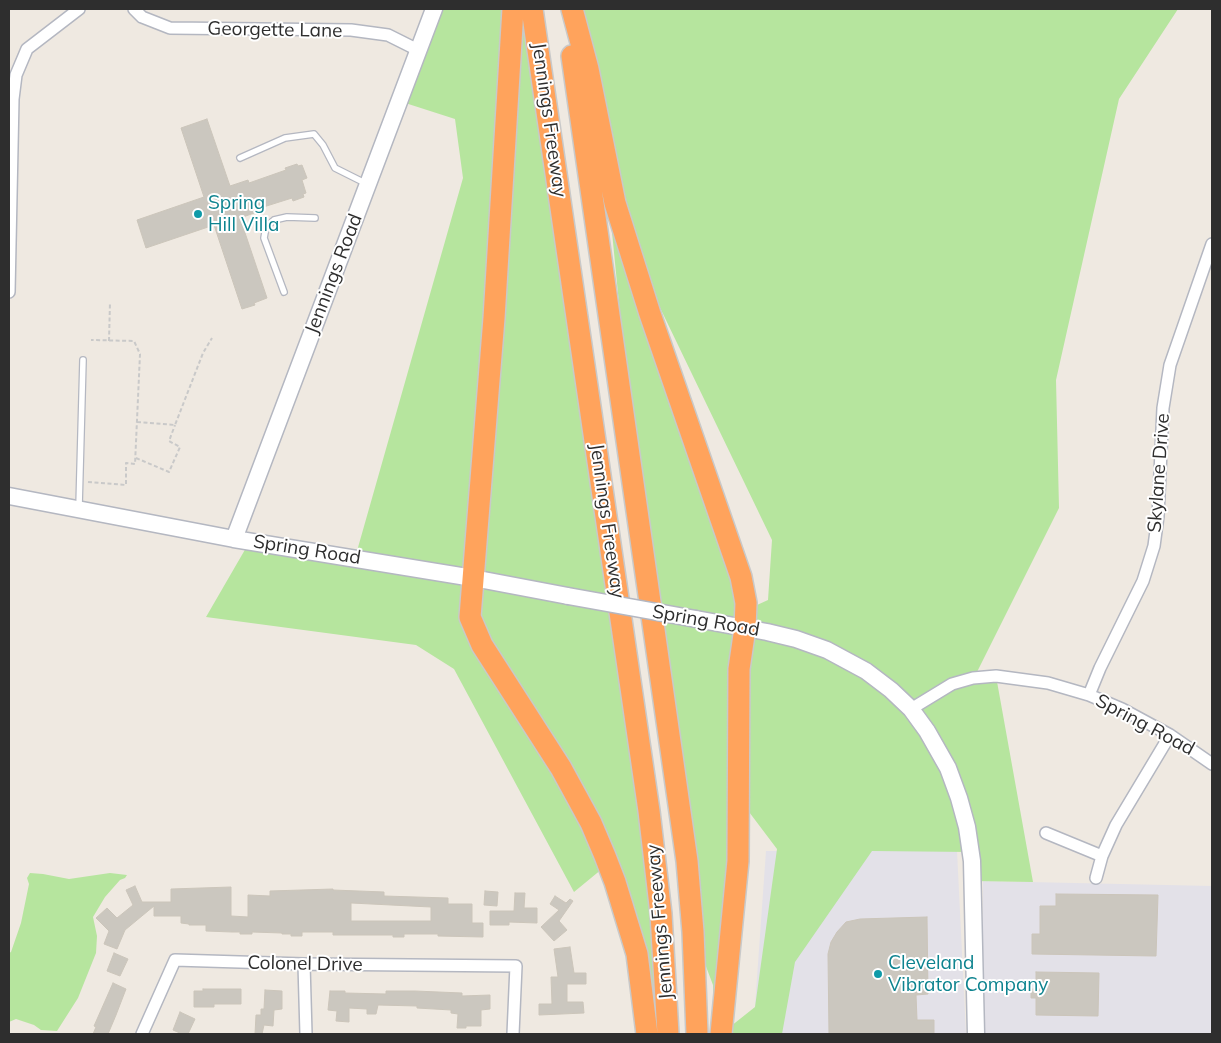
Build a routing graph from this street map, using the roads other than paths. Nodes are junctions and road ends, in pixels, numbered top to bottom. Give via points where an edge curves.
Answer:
1 (79, 9) edge
2 (134, 9) edge
3 (434, 9) edge
4 (513, 9) edge
5 (532, 9) edge
6 (566, 9) edge
7 (572, 9) edge
8 (418, 50) junction
9 (240, 158) dead end
10 (367, 184) junction
11 (314, 218) dead end
12 (1212, 244) edge
13 (9, 292) edge
14 (284, 292) dead end
15 (83, 360) dead end
16 (9, 496) edge
17 (78, 509) junction
18 (234, 538) junction
19 (473, 578) junction
20 (745, 628) junction
21 (1089, 695) junction
22 (911, 709) junction
23 (1170, 734) junction
24 (1212, 764) edge
25 (1046, 833) dead end
26 (1102, 856) junction
27 (1096, 878) dead end
28 (304, 964) junction
29 (142, 1034) edge
30 (306, 1034) edge
31 (513, 1034) edge
32 (648, 1034) edge
33 (668, 1034) edge
34 (698, 1034) edge
35 (721, 1034) edge
36 (976, 1034) edge

1 - 13 street via 27,49 16,75
2 - 8 street, Georgette Lane via 142,17 170,28 351,30 388,35
3 - 8 street, Jennings Road
4 - 19 highway via 494,318
5 - 33 highway, Jennings Freeway via 650,811 661,914
6 - 34 highway, Jennings Freeway via 680,804 693,932
7 - 20 highway via 588,69 615,203 741,577 746,603
8 - 10 street, Jennings Road
9 - 10 lane via 285,138 314,134 335,168
10 - 18 street, Jennings Road
11 - 14 lane via 287,217 266,226 264,238
12 - 21 street, Skylane Drive via 1170,365 1162,408 1154,546 1143,580
15 - 17 lane
16 - 17 street, Spring Road
17 - 18 street, Spring Road
18 - 19 street, Spring Road
19 - 20 street, Spring Road, bridge
19 - 32 highway via 470,617 482,645 561,768 591,823 615,882 637,954
20 - 22 street, Spring Road via 796,639 827,650 866,671
20 - 35 highway via 739,669 738,861
21 - 22 street, Spring Road via 1048,684 996,676 952,684
21 - 23 street, Spring Road
22 - 36 street via 939,749 967,826 972,861
23 - 24 street, Spring Road
23 - 26 street via 1116,825
25 - 26 street
26 - 27 street
28 - 29 street, Colonel Drive via 175,960
28 - 30 street
28 - 31 street, Colonel Drive via 516,966

